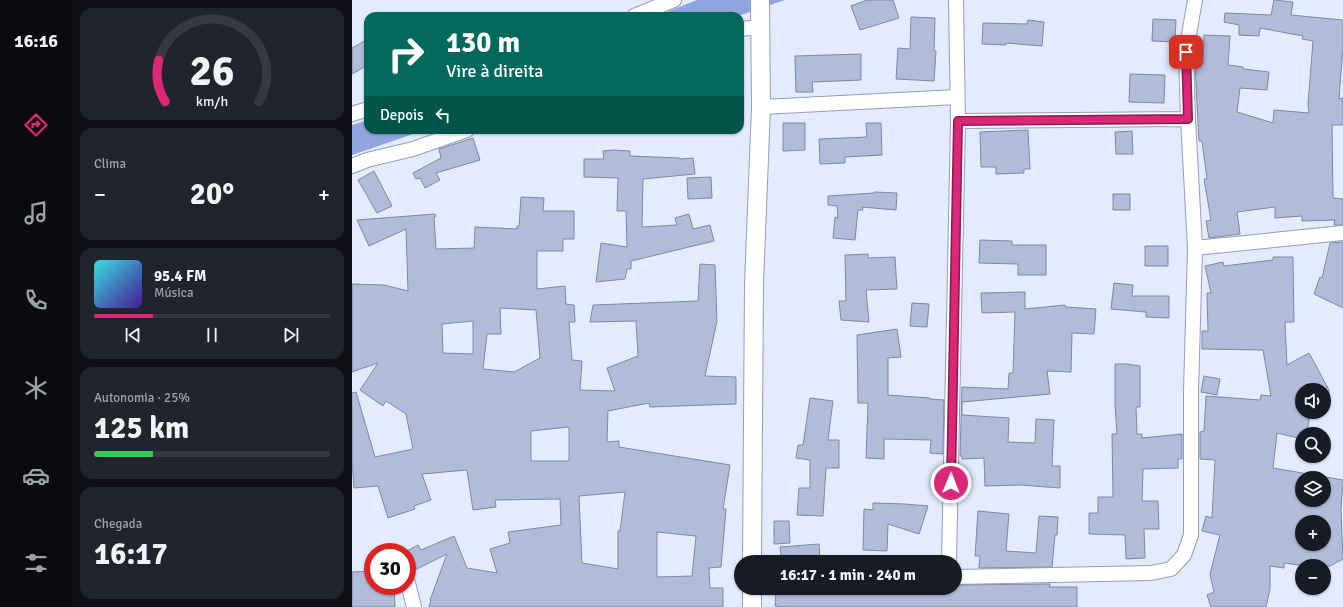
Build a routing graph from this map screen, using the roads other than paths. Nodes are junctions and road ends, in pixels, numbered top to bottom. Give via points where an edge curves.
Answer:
1 (674, 0) edge
2 (760, 0) edge
3 (956, 0) edge
4 (1195, 0) edge
5 (644, 12) edge
6 (761, 27) junction
7 (744, 29) edge
8 (957, 97) junction
9 (761, 107) junction
10 (364, 110) edge
11 (352, 114) edge
12 (1188, 119) junction
13 (958, 121) junction
14 (455, 134) edge
15 (352, 166) edge
16 (1343, 233) edge
17 (1196, 248) junction
18 (752, 555) edge
19 (949, 555) edge
20 (962, 577) edge
21 (411, 595) edge
22 (752, 595) edge
23 (414, 607) edge
24 (752, 607) edge

1 - 5 street
2 - 6 street
3 - 8 street
4 - 12 street via 1186,52
6 - 7 street
6 - 9 street
8 - 9 street
8 - 13 street
9 - 18 street via 754,284
10 - 11 street
12 - 13 street
12 - 17 street
13 - 19 street
14 - 15 street
16 - 17 street
17 - 20 street via 1190,392 1191,535 1184,555 1171,569 1151,573
21 - 23 street
22 - 24 street

